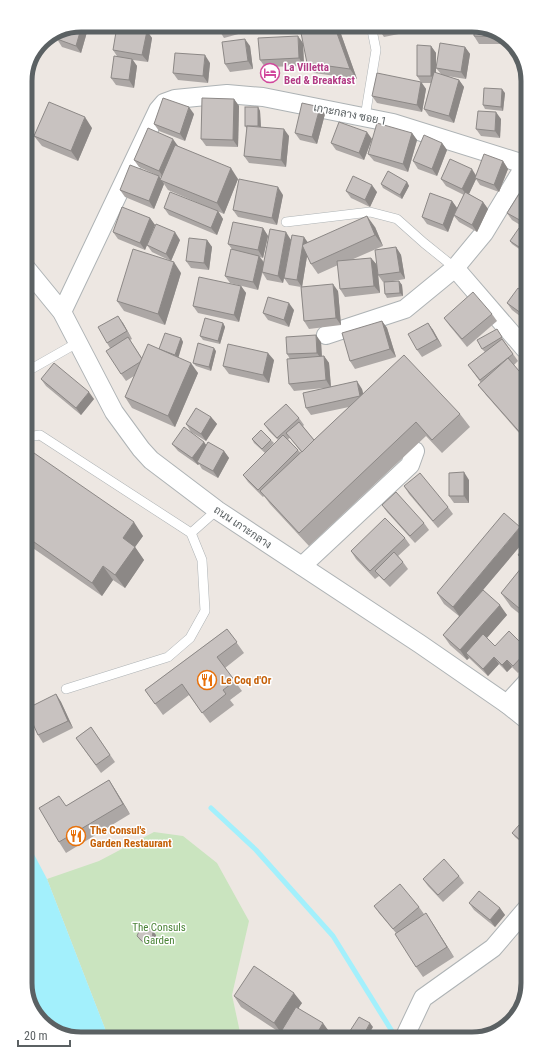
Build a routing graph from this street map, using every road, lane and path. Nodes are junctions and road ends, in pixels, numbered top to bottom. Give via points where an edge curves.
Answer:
1 (372, 32) edge
2 (365, 117) junction
3 (521, 163) edge
4 (521, 172) edge
5 (286, 222) dead end
6 (455, 268) junction
7 (32, 275) edge
8 (62, 312) junction
9 (326, 335) dead end
10 (77, 343) junction
11 (521, 344) edge
12 (32, 369) edge
13 (32, 436) edge
14 (415, 451) dead end
15 (217, 510) junction
16 (191, 532) junction
17 (302, 566) junction
18 (66, 689) dead end
19 (521, 689) edge
20 (507, 704) junction
21 (521, 715) edge
22 (521, 915) edge
23 (407, 1032) edge

1 - 2 lane via 376,50
2 - 3 street, เกาะกลาง ซอย 1 via 393,123
2 - 8 street, เกาะกลาง ซอย 1 via 264,97 235,94 175,99 164,103 158,110
4 - 6 street via 484,233
5 - 6 lane via 370,212 397,219
6 - 9 street via 405,309
6 - 11 street
7 - 8 street, ถนน เกาะกลาง
8 - 10 street, ถนน เกาะกลาง
10 - 12 lane
10 - 15 street, ถนน เกาะกลาง via 114,412 150,460
13 - 16 lane via 40,435
14 - 17 street via 410,465
15 - 16 lane
15 - 17 street, ถนน เกาะกลาง
16 - 18 lane via 202,560 205,612 190,638 168,657
17 - 20 street, ถนน เกาะกลาง
19 - 20 street
20 - 21 street, ถนน เกาะกลาง
22 - 23 street via 493,948 423,998

